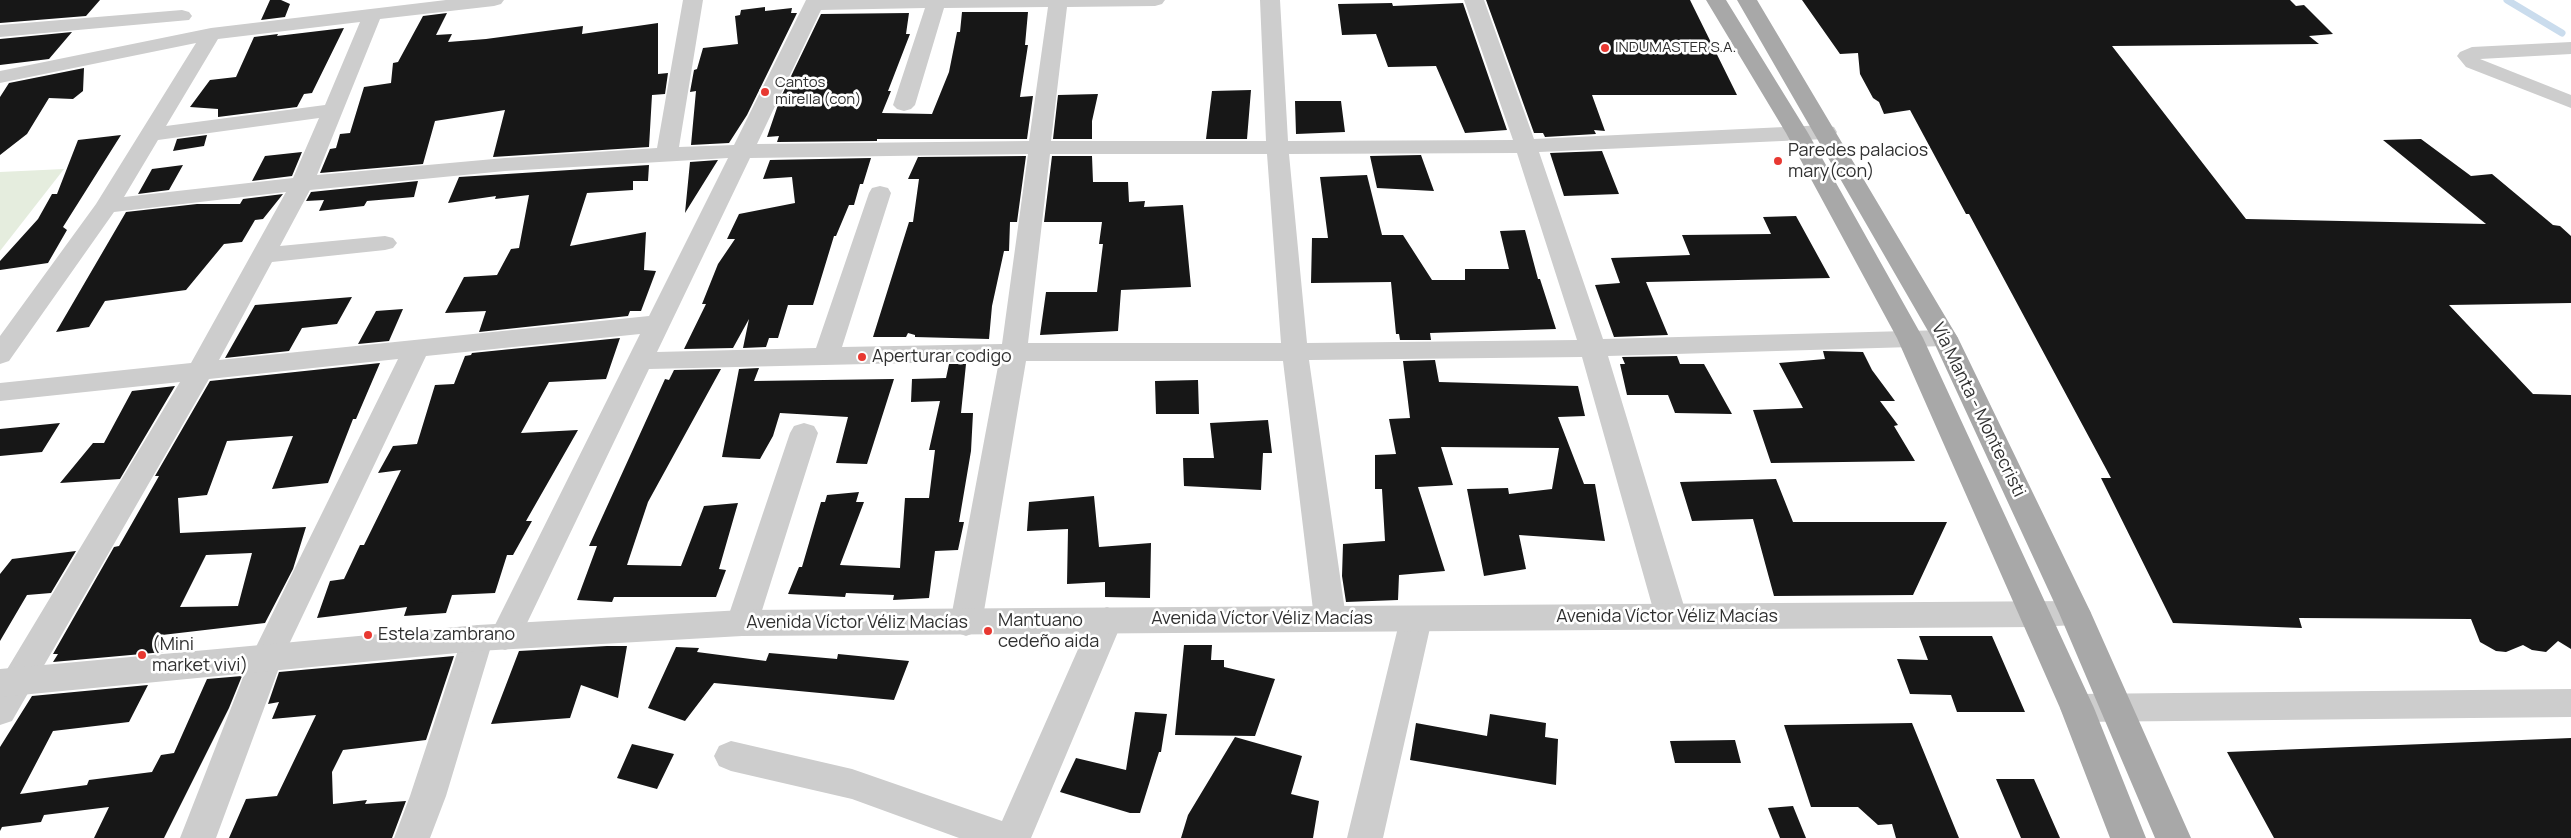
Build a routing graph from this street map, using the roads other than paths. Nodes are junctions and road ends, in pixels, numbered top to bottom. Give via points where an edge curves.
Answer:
1 (195, 0) edge
2 (342, 0) edge
3 (492, 0) edge
4 (693, 0) edge
5 (1156, 0) edge
6 (1270, 0) edge
7 (1474, 0) edge
8 (1716, 0) edge
9 (1747, 0) edge
10 (1058, 1) edge
11 (815, 2) edge
12 (936, 3) junction
13 (182, 16) junction
14 (372, 16) junction
15 (324, 21) junction
16 (0, 31) edge
17 (211, 34) junction
18 (165, 42) junction
19 (2571, 48) edge
20 (0, 77) edge
21 (2571, 102) edge
22 (904, 105) dead end
23 (333, 110) junction
24 (1826, 132) junction
25 (1797, 133) junction
26 (149, 135) junction
27 (1038, 146) junction
28 (1526, 146) junction
29 (1277, 147) junction
30 (743, 151) junction
31 (667, 155) junction
32 (303, 182) junction
33 (880, 193) dead end
34 (107, 206) junction
35 (385, 243) dead end
36 (263, 255) junction
37 (656, 324) junction
38 (1910, 338) junction
39 (1945, 338) junction
40 (416, 348) junction
41 (1593, 348) junction
42 (1014, 352) junction
43 (1295, 352) junction
44 (0, 355) edge
45 (826, 356) junction
46 (638, 361) junction
47 (200, 370) junction
48 (0, 392) edge
49 (804, 433) dead end
50 (2076, 613) junction
51 (2036, 615) junction
52 (1671, 616) junction
53 (1330, 618) junction
54 (1416, 619) junction
55 (1107, 620) junction
56 (742, 623) junction
57 (966, 623) junction
58 (491, 638) junction
59 (267, 657) junction
60 (8, 682) edge
61 (2571, 703) edge
62 (2117, 707) junction
63 (2077, 708) junction
64 (0, 711) edge
65 (731, 756) dead end
66 (198, 838) edge
67 (412, 838) edge
68 (1004, 838) edge
69 (1013, 838) edge
70 (1365, 838) edge
71 (2128, 838) edge
72 (2173, 838) edge

1 - 13 street
2 - 15 street
3 - 14 street
4 - 31 street
5 - 10 street
6 - 29 street
7 - 28 street
8 - 25 main road, Vía Manta - Montecristi
9 - 24 main road, Vía Manta - Montecristi
10 - 12 street
10 - 27 street
11 - 12 street
11 - 30 street
12 - 22 street
13 - 16 street
13 - 18 street
14 - 15 street
14 - 23 street
15 - 17 street
17 - 18 street
17 - 26 street
18 - 20 street
19 - 21 street via 2472,53 2467,56 2473,63
23 - 26 street
23 - 32 street
24 - 25 street
24 - 39 main road, Vía Manta - Montecristi
25 - 28 street
25 - 38 main road, Vía Manta - Montecristi
26 - 34 street
27 - 29 street
27 - 30 street
27 - 42 street
28 - 29 street
28 - 41 street
29 - 43 street
30 - 31 street
30 - 37 street
31 - 32 street via 501,163
32 - 34 street
32 - 36 street
33 - 45 street
34 - 44 street
35 - 36 street
36 - 47 street
37 - 40 street
37 - 46 street
38 - 39 street
38 - 41 street
38 - 51 main road, Vía Manta - Montecristi
39 - 50 main road, Vía Manta - Montecristi
40 - 47 street
40 - 59 street
41 - 43 street
41 - 52 street
42 - 43 street
42 - 45 street
42 - 57 street
43 - 53 street
45 - 46 street
46 - 58 street
47 - 48 street
47 - 60 street
49 - 56 street
50 - 51 street, Avenida Víctor Véliz Macías
50 - 62 main road, Vía Manta - Montecristi
51 - 52 street, Avenida Víctor Véliz Macías
51 - 63 main road, Vía Manta - Montecristi
52 - 54 street, Avenida Víctor Véliz Macías
53 - 54 street, Avenida Víctor Véliz Macías
53 - 55 street, Avenida Víctor Véliz Macías
54 - 70 street
55 - 57 street, Avenida Víctor Véliz Macías
55 - 69 street
56 - 57 street, Avenida Víctor Véliz Macías
56 - 58 street, Avenida Víctor Véliz Macías
58 - 59 street, Avenida Víctor Véliz Macías
58 - 67 street
59 - 60 street, Avenida Víctor Véliz Macías
59 - 66 street
60 - 64 street
61 - 62 street
62 - 63 street
62 - 72 main road, Vía Manta - Montecristi
63 - 71 main road, Vía Manta - Montecristi
65 - 68 street via 852,784

